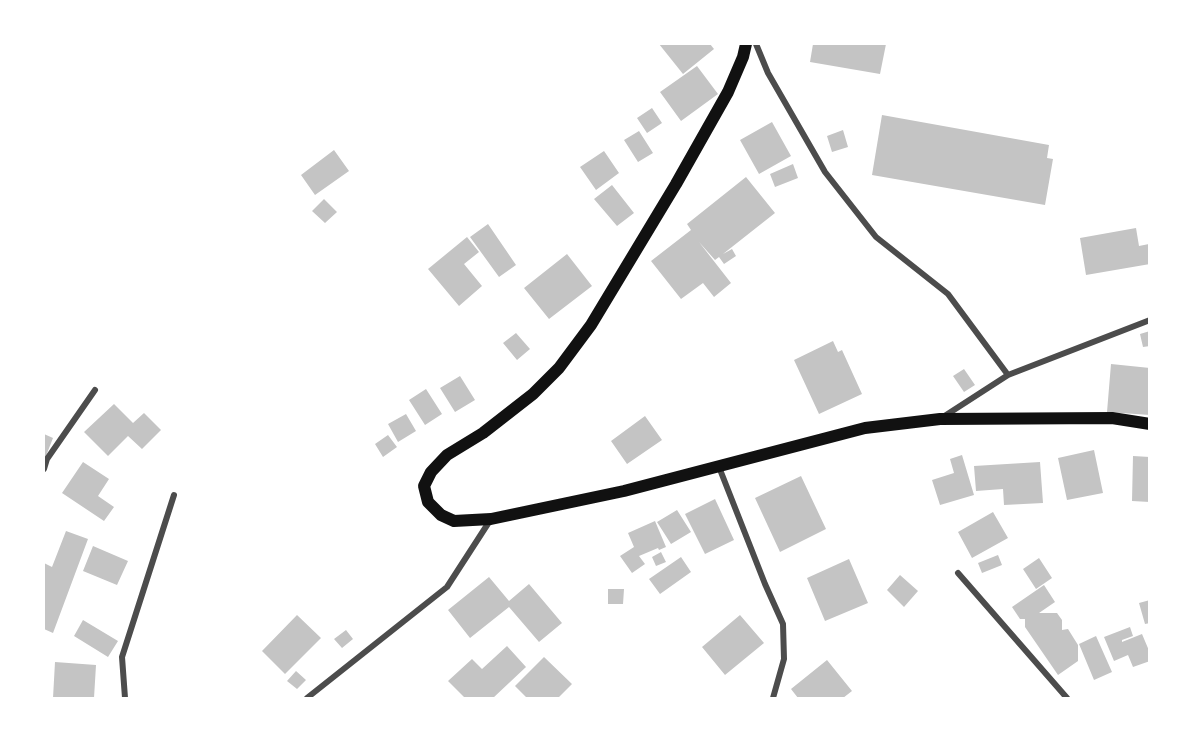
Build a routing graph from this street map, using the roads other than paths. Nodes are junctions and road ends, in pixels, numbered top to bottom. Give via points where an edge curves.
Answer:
1 (746, 44) edge
2 (756, 44) edge
3 (1149, 320) edge
4 (1008, 375) junction
5 (95, 390) dead end
6 (940, 419) junction
7 (1149, 424) edge
8 (719, 466) junction
9 (44, 469) edge
10 (174, 495) dead end
11 (491, 519) junction
12 (958, 573) dead end
13 (125, 699) edge
14 (307, 699) edge
15 (773, 699) edge
16 (1067, 699) edge

1 - 11 main road via 728,92 591,325 559,368 533,394 447,455 431,472 424,486 428,502 441,515 454,521
2 - 4 street via 768,73 825,172 876,237 948,294
3 - 4 street
4 - 6 street
5 - 9 street
6 - 7 main road via 1112,418
6 - 8 main road via 865,428
8 - 11 main road
8 - 15 street via 783,624 784,659
10 - 13 street via 122,657
11 - 14 street via 447,587
12 - 16 street

